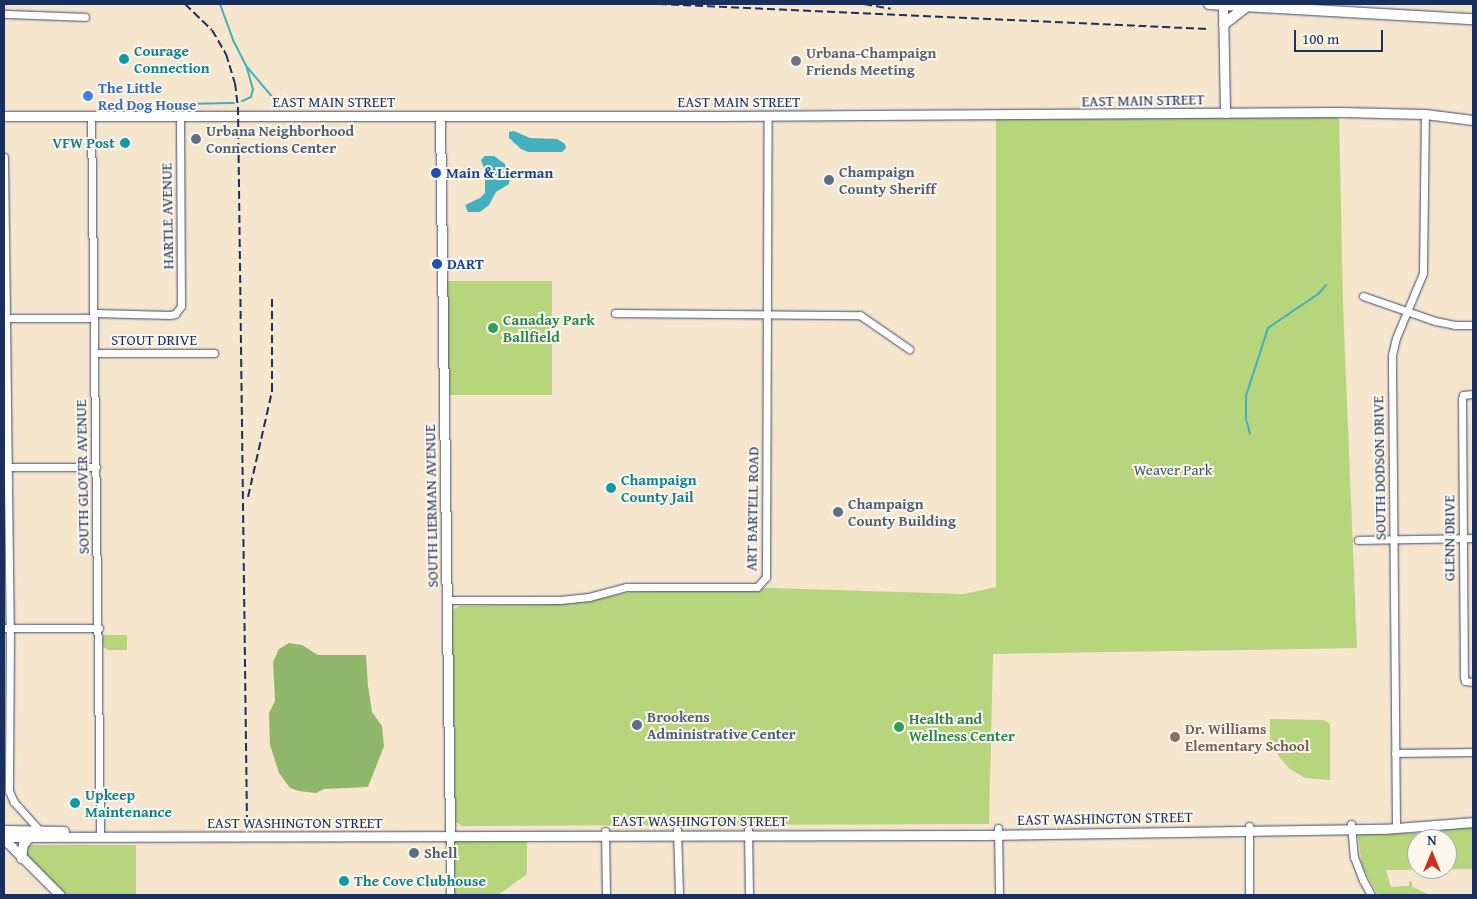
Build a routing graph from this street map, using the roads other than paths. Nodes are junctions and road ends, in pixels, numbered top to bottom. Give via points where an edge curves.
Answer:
1 (1209, 4) edge
2 (1223, 5) edge
3 (1246, 7) junction
4 (4, 14) edge
5 (85, 17) dead end
6 (1473, 19) edge
7 (1224, 24) junction
8 (1225, 113) junction
9 (1426, 114) junction
10 (4, 116) edge
11 (180, 116) junction
12 (440, 116) junction
13 (768, 116) junction
14 (91, 117) junction
15 (1473, 120) edge
16 (4, 157) edge
17 (1363, 296) dead end
18 (1407, 311) junction
19 (614, 313) dead end
20 (768, 314) junction
21 (94, 315) junction
22 (4, 318) edge
23 (1473, 324) edge
24 (909, 349) dead end
25 (214, 352) dead end
26 (94, 353) junction
27 (1473, 394) edge
28 (5, 467) edge
29 (96, 467) junction
30 (1463, 538) junction
31 (1473, 538) edge
32 (1394, 539) junction
33 (1358, 540) dead end
34 (446, 600) junction
35 (7, 628) edge
36 (99, 628) junction
37 (1469, 682) edge
38 (1473, 752) edge
39 (1395, 753) junction
40 (1473, 822) edge
41 (1351, 826) junction
42 (1396, 826) junction
43 (1249, 828) junction
44 (4, 830) edge
45 (998, 831) junction
46 (677, 832) junction
47 (748, 832) junction
48 (605, 833) junction
49 (41, 834) junction
50 (450, 834) junction
51 (100, 835) junction
52 (29, 837) junction
53 (4, 838) edge
54 (21, 858) junction
55 (60, 895) edge
56 (450, 895) edge
57 (606, 895) edge
58 (679, 895) edge
59 (749, 895) edge
60 (999, 895) edge
61 (1249, 895) edge
62 (1371, 895) edge

1 - 2 main road
2 - 3 main road
2 - 7 main road
3 - 6 main road
3 - 7 main road
4 - 5 street
7 - 8 main road
8 - 9 main road, EAST MAIN STREET
8 - 13 main road, EAST MAIN STREET
9 - 15 main road, EAST MAIN STREET
9 - 18 street, SOUTH DODSON DRIVE via 1424,262 1421,281
10 - 14 main road, EAST MAIN STREET
11 - 12 main road, EAST MAIN STREET
11 - 14 main road, EAST MAIN STREET
11 - 21 street, HARTLE AVENUE via 181,306 175,314
12 - 13 main road, EAST MAIN STREET
12 - 34 main road, SOUTH LIERMAN AVENUE
13 - 20 street, ART BARTELL ROAD
14 - 21 street, SOUTH GLOVER AVENUE
16 - 22 street
17 - 18 street
18 - 23 street via 1447,324
18 - 32 street, SOUTH DODSON DRIVE via 1392,355
19 - 20 street
20 - 24 street via 860,315
20 - 34 street, ART BARTELL ROAD via 767,573 760,585 626,588 589,598 560,600
21 - 22 street
21 - 26 street, SOUTH GLOVER AVENUE
22 - 28 street
25 - 26 street, STOUT DRIVE
26 - 29 street, SOUTH GLOVER AVENUE
27 - 30 street, GLENN DRIVE via 1463,395
28 - 29 street
28 - 35 street
29 - 36 street, SOUTH GLOVER AVENUE
30 - 31 street
30 - 32 street
30 - 37 street, GLENN DRIVE
32 - 33 street
32 - 39 street, SOUTH DODSON DRIVE
34 - 50 main road, SOUTH LIERMAN AVENUE
35 - 36 street
35 - 49 street via 10,791 14,802
36 - 51 street, SOUTH GLOVER AVENUE
38 - 39 street
39 - 42 street, SOUTH DODSON DRIVE
40 - 42 main road, EAST WASHINGTON STREET
41 - 42 main road, EAST WASHINGTON STREET via 1384,823
41 - 43 main road, EAST WASHINGTON STREET
41 - 62 street via 1354,857
43 - 45 main road, EAST WASHINGTON STREET
43 - 61 street
44 - 49 main road, EAST WASHINGTON STREET
45 - 47 main road, EAST WASHINGTON STREET
45 - 60 street
46 - 47 main road, EAST WASHINGTON STREET
46 - 48 main road, EAST WASHINGTON STREET
46 - 58 street
47 - 59 street
48 - 50 main road, EAST WASHINGTON STREET
48 - 57 street
49 - 51 main road, EAST WASHINGTON STREET
49 - 52 main road, EAST WASHINGTON STREET
50 - 51 main road, EAST WASHINGTON STREET
50 - 56 street, SOUTH LIERMAN AVENUE
52 - 53 main road, EAST WASHINGTON STREET
52 - 54 main road via 23,844
53 - 54 main road
54 - 55 main road

